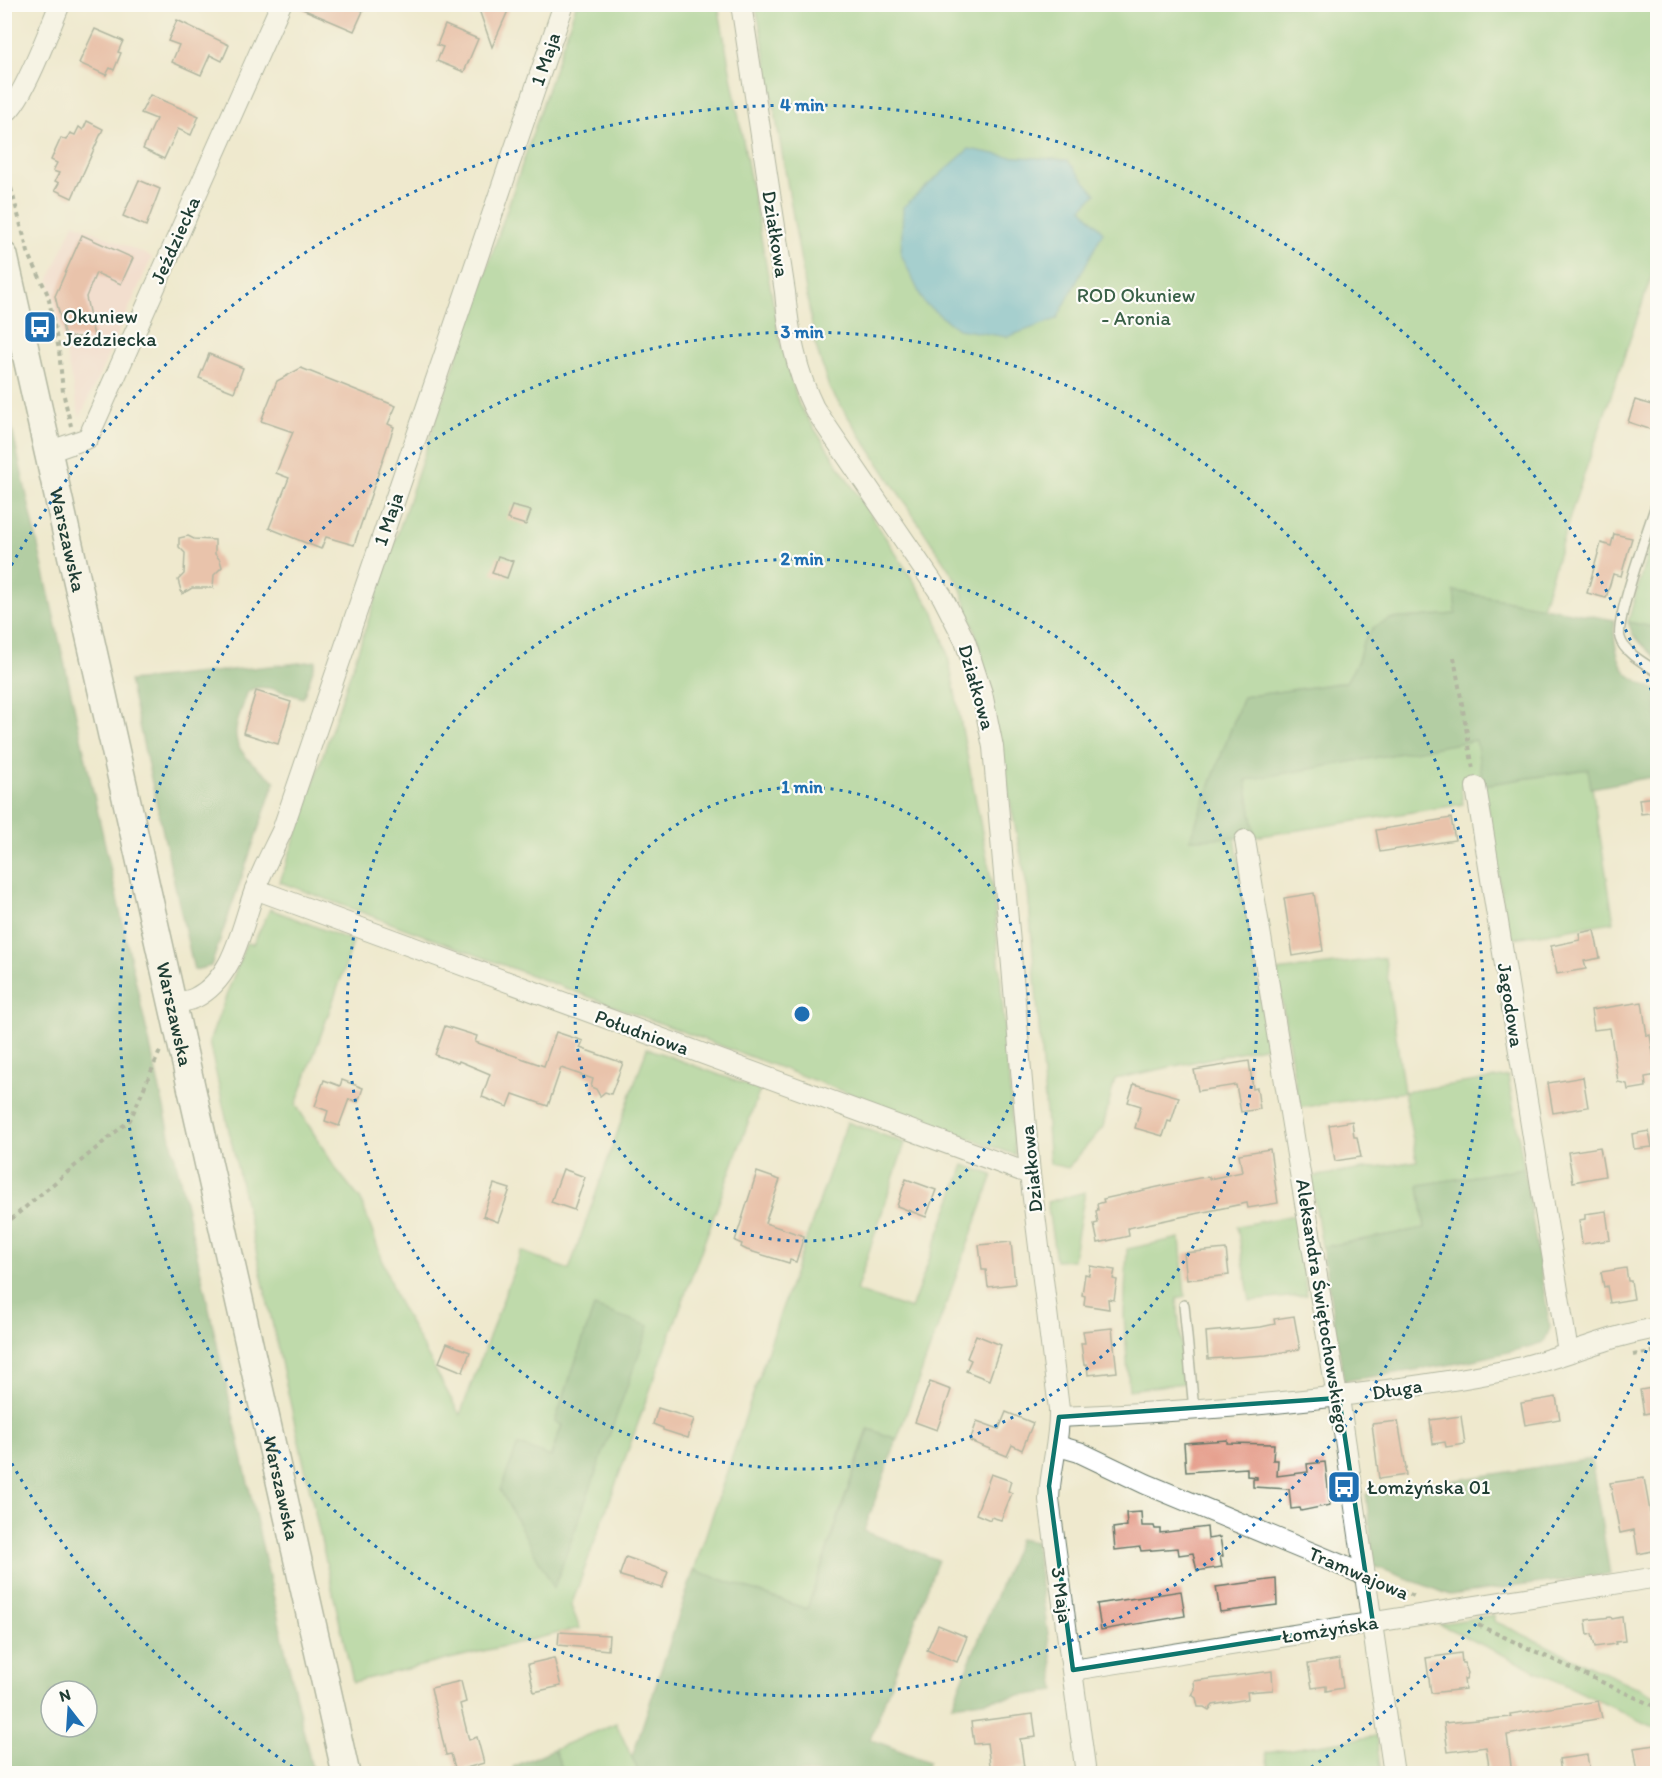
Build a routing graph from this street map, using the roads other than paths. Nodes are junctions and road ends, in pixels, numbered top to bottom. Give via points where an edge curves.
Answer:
1 (60, 4) edge
2 (281, 4) edge
3 (564, 4) edge
4 (741, 4) edge
5 (4, 114) edge
6 (4, 256) edge
7 (48, 453) junction
8 (1658, 499) edge
9 (1658, 672) edge
10 (1476, 787) road end
11 (1245, 840) dead end
12 (255, 889) junction
13 (173, 1004) junction
14 (1030, 1174) junction
15 (1184, 1305) dead end
16 (1658, 1328) edge
17 (1568, 1352) junction
18 (1338, 1398) junction
19 (1194, 1410) junction
20 (1059, 1417) junction
21 (1058, 1446) junction
22 (1365, 1575) junction
23 (1658, 1577) edge
24 (1372, 1623) junction
25 (1073, 1670) junction
26 (346, 1773) edge
27 (1086, 1773) edge
28 (1394, 1773) edge

1 - 5 street via 20,95
2 - 7 street, Jeździecka via 88,438
3 - 12 street, 1 Maja via 282,831
4 - 14 street, Działkowa via 787,317 806,392 942,596 965,641 982,693 993,747
6 - 7 main road, Warszawska
7 - 13 main road, Warszawska
8 - 9 lane via 1622,616 1620,638 1627,649
10 - 17 street, Jagodowa
11 - 18 street, Aleksandra Świętochowskiego
12 - 13 street, 1 Maja via 226,968 194,999
12 - 14 street, Południowa
13 - 26 main road, Warszawska
14 - 20 street, Działkowa
15 - 19 lane
16 - 17 street, Długa
17 - 18 street, Długa via 1508,1370
18 - 19 street, Długa
18 - 22 street, Aleksandra Świętochowskiego
19 - 20 street, Długa
20 - 21 street, 3 Maja
21 - 22 street, Tramwajowa
21 - 25 street, 3 Maja via 1049,1500
22 - 24 street, Aleksandra Świętochowskiego
23 - 24 street, Łomżyńska
24 - 25 street, Łomżyńska
24 - 28 street, Aleksandra Świętochowskiego
25 - 27 street, 3 Maja

